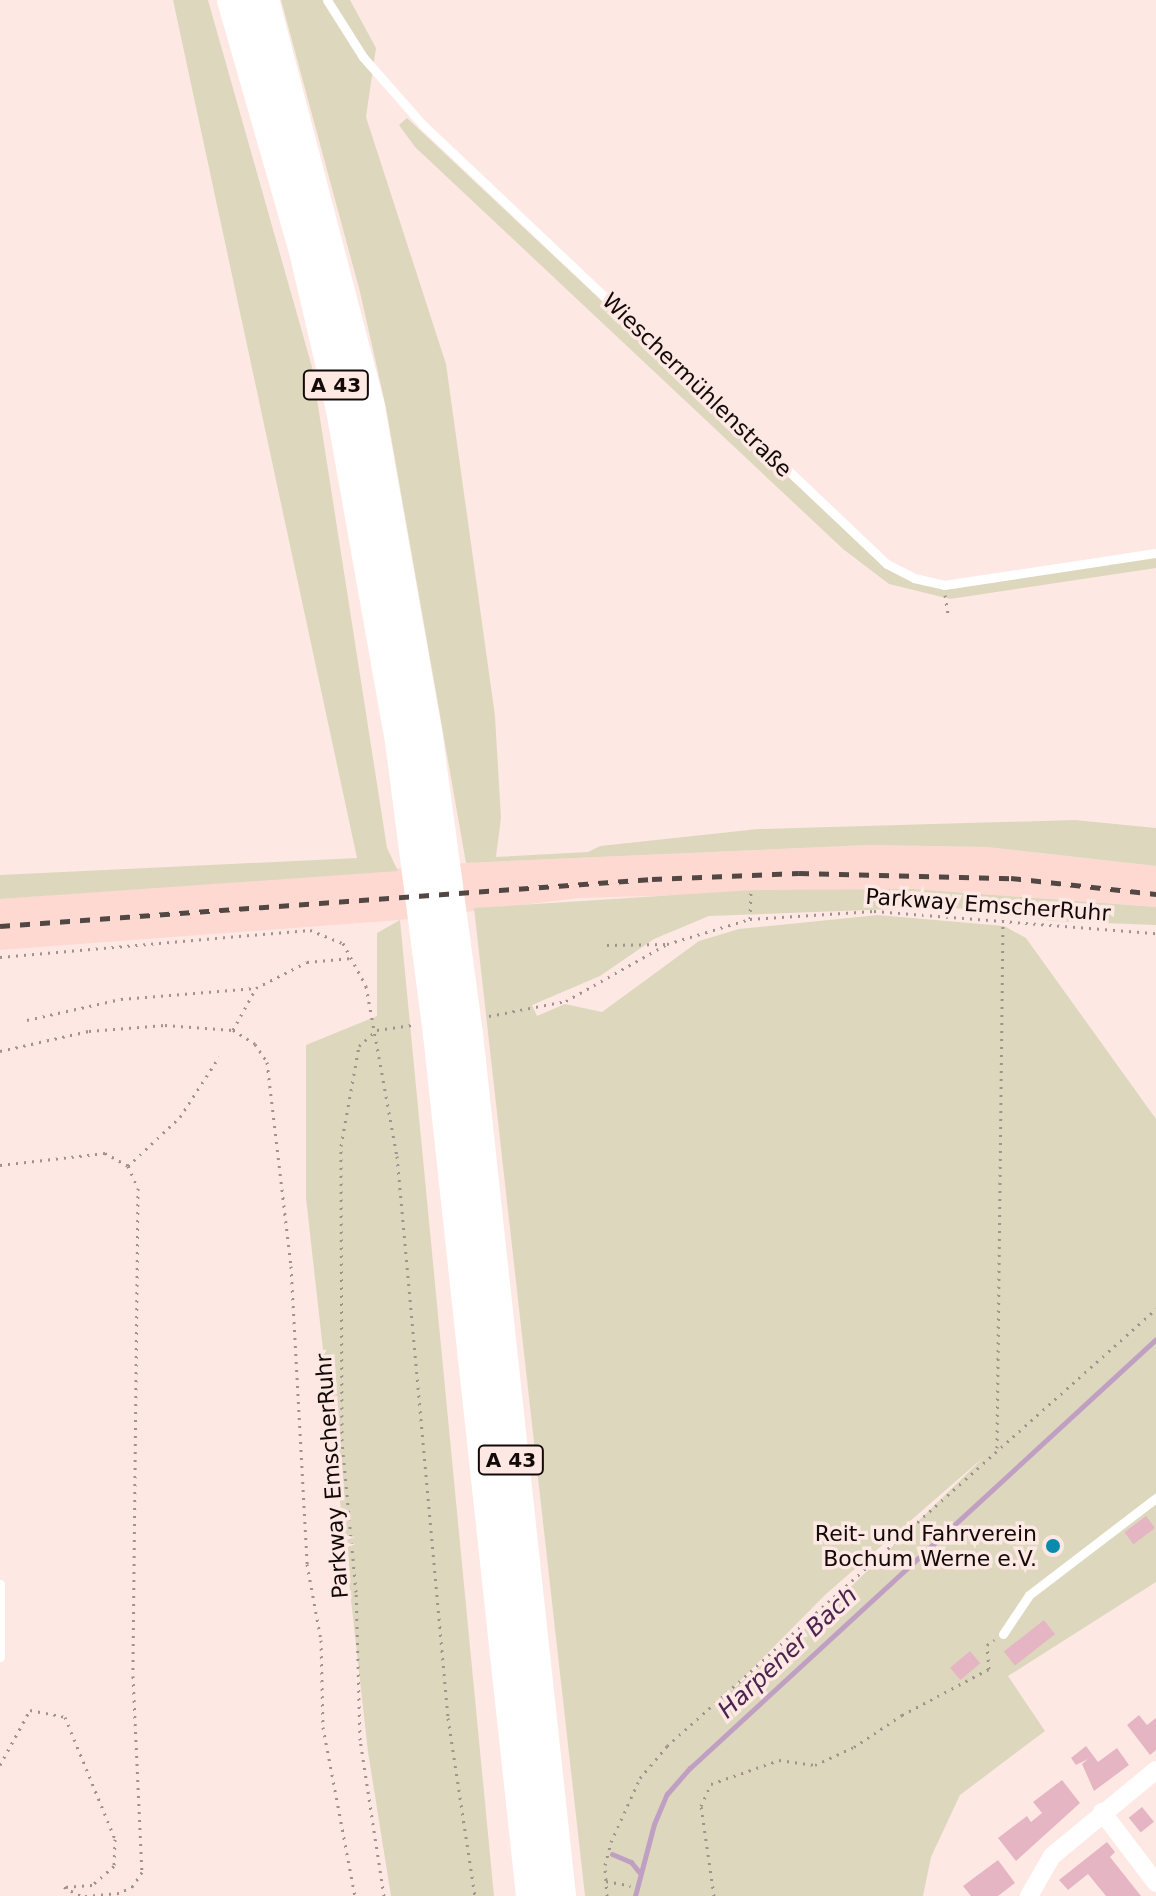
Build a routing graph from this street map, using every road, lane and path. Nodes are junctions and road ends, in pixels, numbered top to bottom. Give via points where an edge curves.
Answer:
1 (233, 0) edge
2 (263, 0) edge
3 (327, 0) edge
4 (1156, 553) edge
5 (944, 585) junction
6 (948, 615) dead end
7 (751, 890) dead end
8 (750, 919) junction
9 (1003, 920) junction
10 (1156, 933) edge
11 (667, 944) junction
12 (607, 945) dead end
13 (0, 957) edge
14 (352, 958) junction
15 (256, 988) junction
16 (502, 1015) dead end
17 (27, 1020) dead end
18 (392, 1028) dead end
19 (233, 1030) junction
20 (372, 1032) junction
21 (0, 1051) edge
22 (219, 1057) dead end
23 (0, 1165) edge
24 (128, 1166) junction
25 (1156, 1309) edge
26 (997, 1448) junction
27 (1156, 1498) edge
28 (0, 1584) edge
29 (1003, 1634) joint
30 (0, 1657) edge
31 (0, 1765) edge
32 (1156, 1770) edge
33 (1102, 1812) junction
34 (606, 1881) junction
35 (1156, 1883) edge
36 (631, 1886) dead end
37 (82, 1896) edge
38 (355, 1896) edge
39 (384, 1896) edge
40 (473, 1896) edge
41 (532, 1896) edge
42 (560, 1896) edge
43 (607, 1896) edge
44 (714, 1896) edge
45 (1029, 1896) edge

1 - 41 highway, A 43 via 302,240 342,410 398,719 441,1048
2 - 42 highway, A 43 via 369,408 426,731 467,1034
3 - 5 lane, Wieschermühlenstraße via 363,57 422,124 861,541 914,578
4 - 5 lane, Wieschermühlenstraße
5 - 6 path
7 - 8 path
8 - 9 path, Parkway EmscherRuhr via 874,911
8 - 11 path, Parkway EmscherRuhr
9 - 10 path, Parkway EmscherRuhr
9 - 26 path
11 - 12 path
11 - 16 path, Parkway EmscherRuhr via 566,1001
13 - 14 path via 310,930 343,943
14 - 15 path via 307,962
14 - 20 path via 366,986
15 - 17 path via 121,999
15 - 19 path
18 - 20 path
19 - 21 path via 128,1026
19 - 38 path via 255,1044 267,1062 275,1104 295,1316 307,1564 321,1640 321,1697 332,1788
20 - 39 path, Parkway EmscherRuhr via 359,1046 349,1081 341,1146 339,1281 342,1441 356,1592 360,1740
20 - 40 path via 397,1156 448,1718
22 - 24 path via 180,1117
23 - 24 path via 105,1153
24 - 37 path via 140,1207 133,1580 142,1872 133,1886 119,1893
25 - 26 path
26 - 34 path via 667,1746 640,1778 623,1813 605,1865
27 - 29 lane via 1029,1595
28 - 30 lane
29 - 44 path via 987,1645 989,1669 854,1747 815,1765 779,1760 711,1784 701,1806
31 - 37 path via 30,1710 65,1717 115,1839 114,1866 92,1885 64,1887
32 - 33 street
33 - 35 street
33 - 45 street via 1052,1856
34 - 36 path
34 - 43 path

